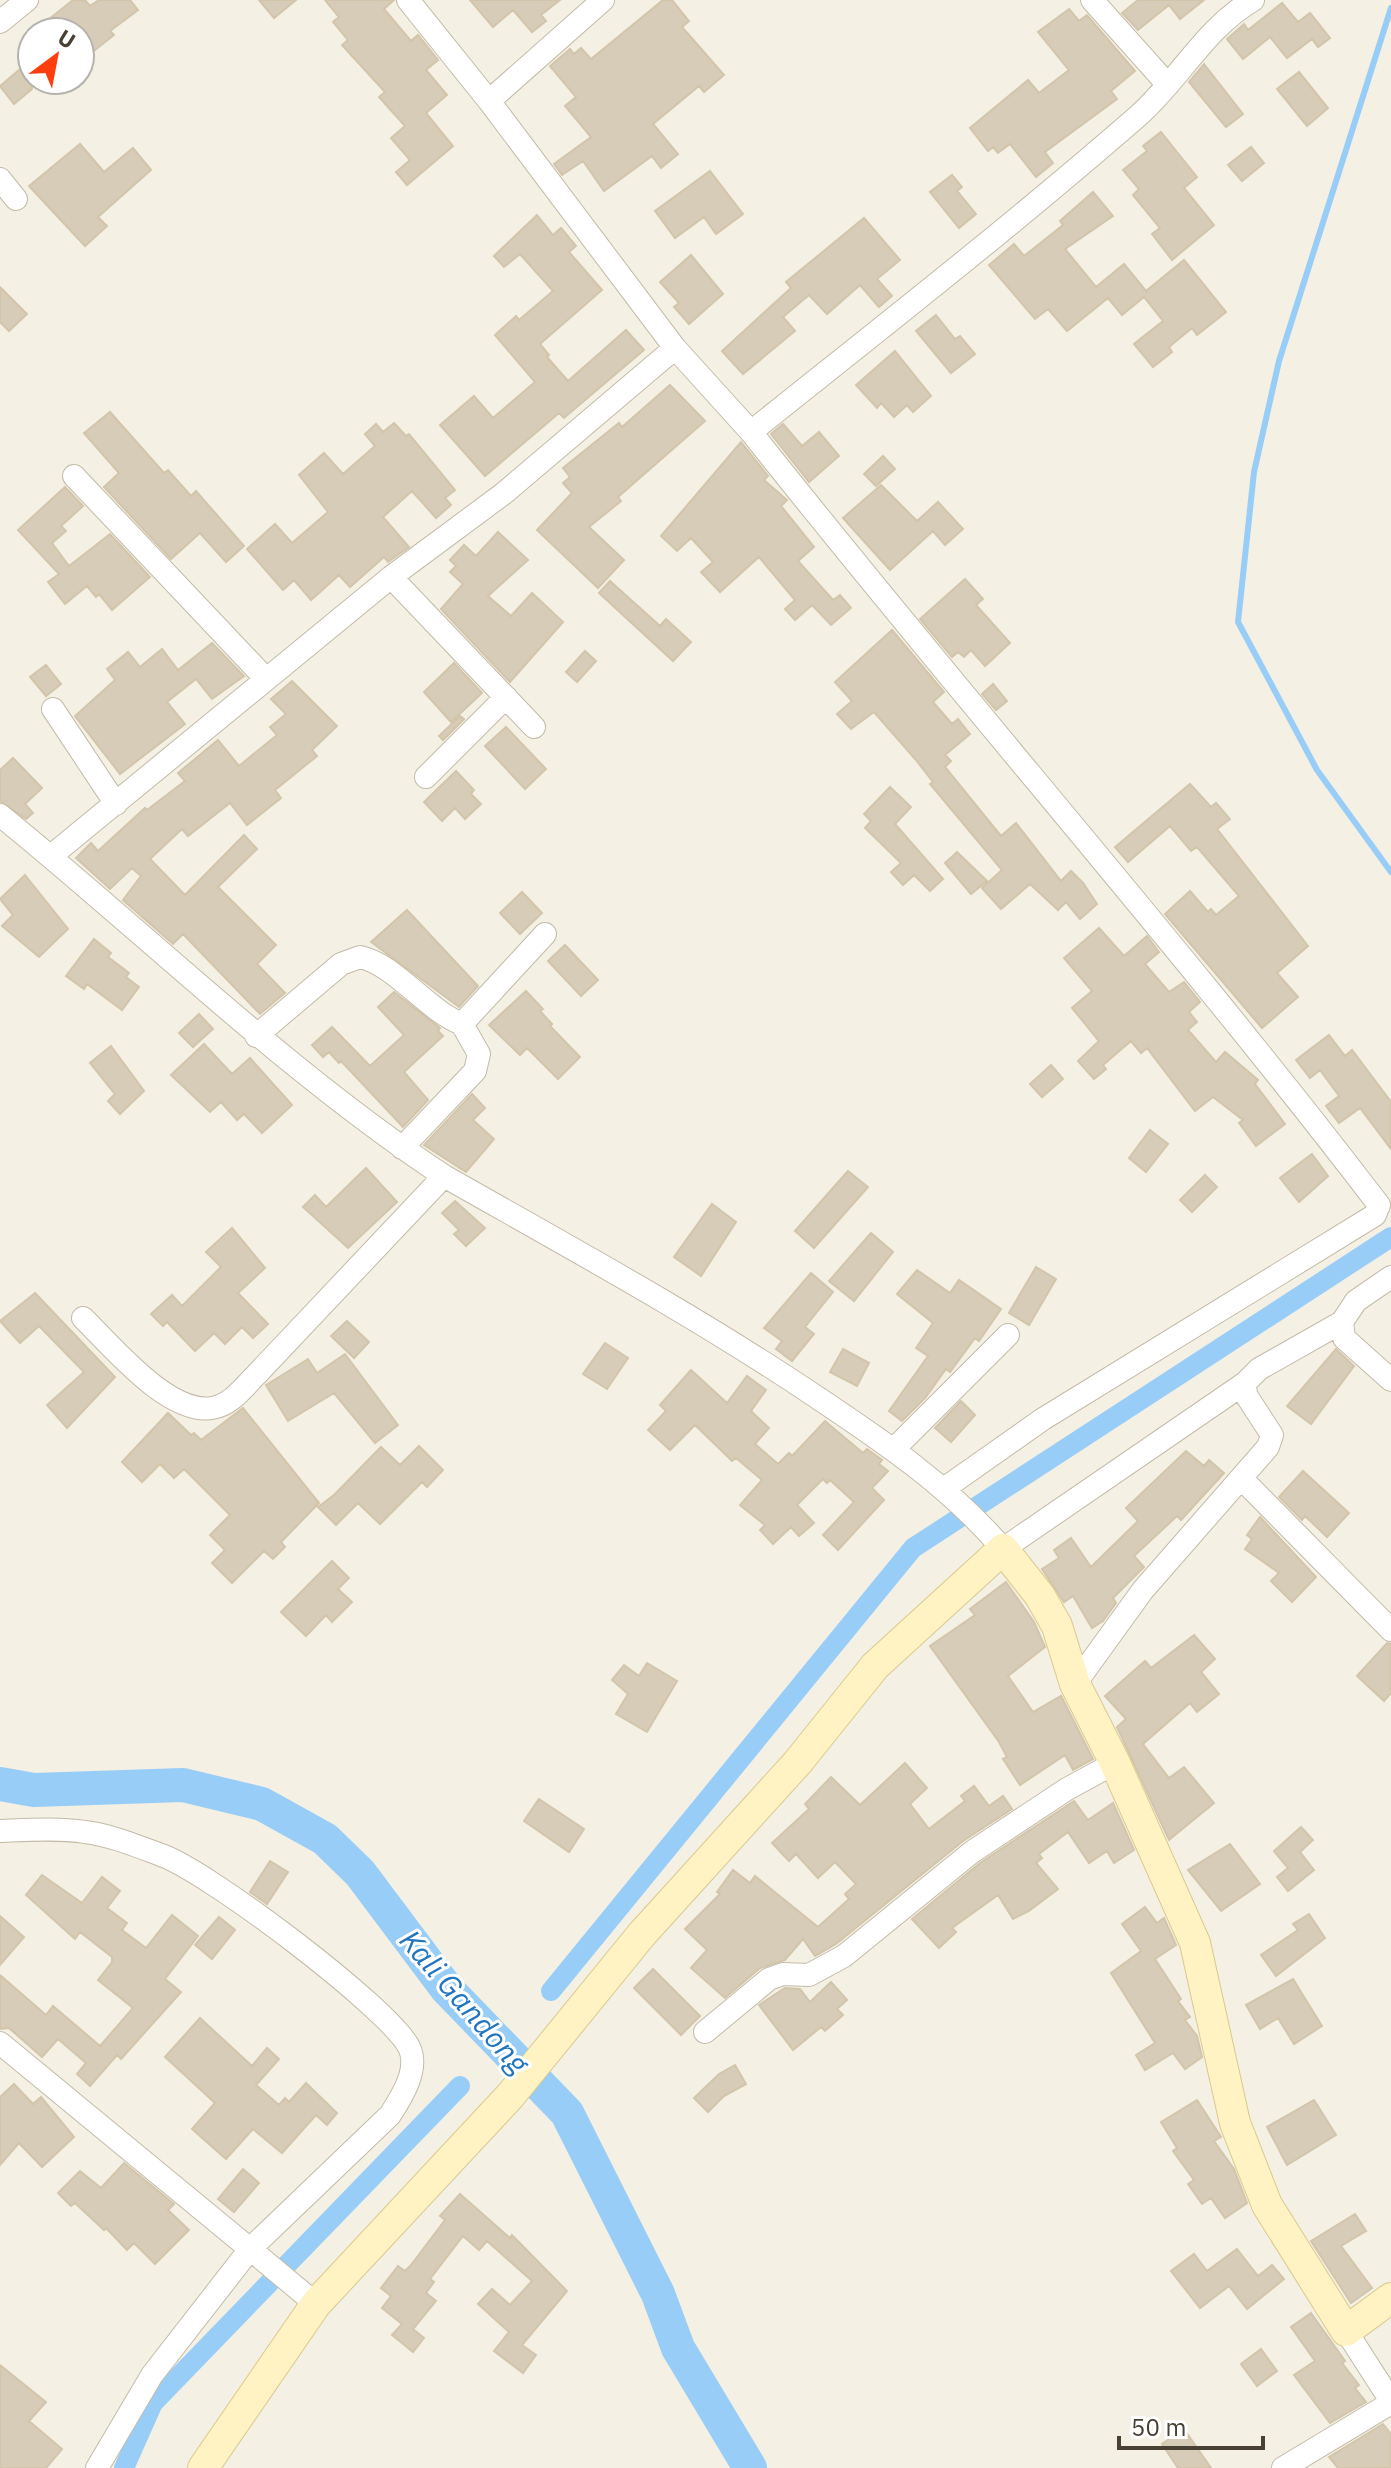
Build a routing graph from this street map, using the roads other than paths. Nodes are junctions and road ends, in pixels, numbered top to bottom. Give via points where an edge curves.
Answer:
1 (27, 0) edge
2 (408, 0) edge
3 (603, 0) edge
4 (1092, 0) edge
5 (1253, 0) edge
6 (0, 22) edge
7 (1168, 85) junction
8 (489, 101) junction
9 (0, 179) edge
10 (16, 199) dead end
11 (675, 348) junction
12 (751, 432) junction
13 (74, 476) dead end
14 (391, 577) junction
15 (266, 679) junction
16 (506, 697) junction
17 (53, 709) dead end
18 (534, 727) dead end
19 (426, 777) dead end
20 (116, 804) junction
21 (0, 815) edge
22 (51, 856) junction
23 (545, 934) dead end
24 (462, 1024) junction
25 (256, 1036) junction
26 (402, 1148) junction
27 (444, 1176) junction
28 (1391, 1277) edge
29 (83, 1318) dead end
30 (1342, 1322) junction
31 (1008, 1335) dead end
32 (1391, 1380) edge
33 (1245, 1383) junction
34 (894, 1449) junction
35 (1242, 1479) junction
36 (951, 1494) junction
37 (996, 1541) junction
38 (1391, 1630) edge
39 (1075, 1684) junction
40 (1115, 1763) junction
41 (0, 1831) edge
42 (705, 2032) dead end
43 (0, 2043) edge
44 (259, 2256) junction
45 (309, 2298) junction
46 (1391, 2298) edge
47 (1346, 2331) junction
48 (1391, 2402) edge
49 (97, 2468) edge
50 (203, 2468) edge
51 (1283, 2468) edge

1 - 6 street
2 - 8 street
3 - 8 street
4 - 7 street
5 - 7 street via 1231,13
7 - 12 street via 999,234
8 - 11 street
9 - 10 street
11 - 12 street
11 - 14 street via 503,494
12 - 36 street via 893,611 1167,935 1379,1205 1375,1215 1043,1419
13 - 15 street
14 - 15 street
14 - 16 street
15 - 20 street
16 - 18 street
16 - 19 street
17 - 20 street
20 - 22 street
21 - 22 street
22 - 25 street
23 - 24 street
24 - 25 street via 377,963 360,957 341,964
24 - 26 street via 479,1054 475,1071
25 - 26 street
26 - 27 street
27 - 29 street via 256,1375 230,1400 211,1408 195,1407 145,1379
27 - 34 street via 729,1338
28 - 30 street via 1356,1301
30 - 32 street via 1344,1338
30 - 33 street via 1259,1369
31 - 34 street
33 - 35 street via 1246,1395 1272,1435
33 - 37 street
34 - 36 street
35 - 38 street
35 - 39 street via 1143,1590
36 - 37 street
37 - 39 street via 1057,1626
37 - 45 street via 875,1666 798,1762 642,1934 510,2096
39 - 40 street
40 - 42 street via 972,1852 844,1956 809,1975 769,1979
40 - 47 street via 1195,1943 1235,2123 1267,2205
41 - 44 street via 86,1832 164,1856 260,1915 392,2025 410,2050 409,2080 390,2115
43 - 44 street
44 - 45 street
44 - 49 street via 152,2375
45 - 50 street
46 - 47 street
47 - 48 street
48 - 51 street

